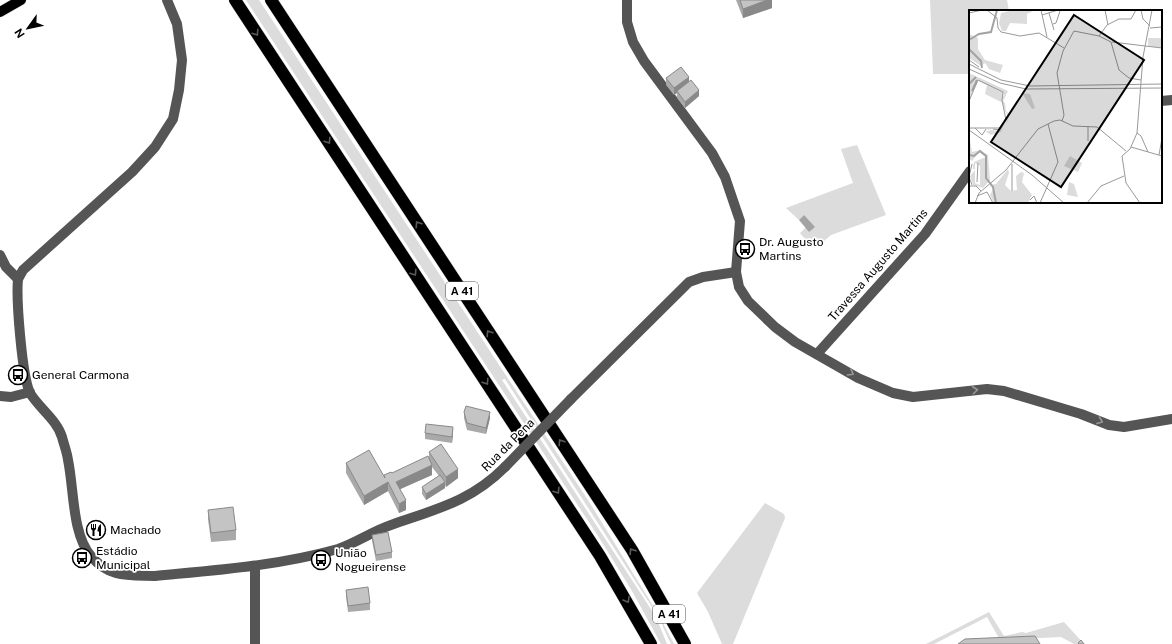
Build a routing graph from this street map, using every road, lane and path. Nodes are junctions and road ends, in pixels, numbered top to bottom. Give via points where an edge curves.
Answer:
1 (22, 0) edge
2 (167, 0) edge
3 (235, 0) edge
4 (271, 0) edge
5 (627, 0) edge
6 (0, 12) edge
7 (1172, 100) edge
8 (1162, 101) edge
9 (969, 172) edge
10 (0, 255) edge
11 (736, 272) junction
12 (18, 279) junction
13 (817, 354) junction
14 (30, 392) junction
15 (0, 396) edge
16 (1172, 419) edge
17 (255, 566) junction
18 (255, 644) edge
19 (651, 644) edge
20 (685, 644) edge

1 - 6 main road
2 - 12 street via 177,24 182,60 179,90 172,119 155,147 132,172 23,270
3 -> 19 highway, A 41 via 600,556
20 -> 4 highway, A 41 via 624,538
5 - 11 street via 627,22 640,55 712,153 725,177 740,221
7 - 8 street
9 - 13 street, Travessa Augusto Martins via 925,234
10 - 12 street via 6,267
11 - 13 street via 739,287 757,311 795,342
11 - 17 street, Rua da Pena, bridge via 689,282 506,467 472,495 446,507 389,526 340,548
12 - 14 street via 23,363
13 -> 16 street via 858,378 893,393 913,397 987,389 1004,391 1109,425 1124,427
14 - 15 street via 11,397
14 - 17 street, Rua da Pena via 61,432 81,535 90,555 105,570 117,574 155,576
17 - 18 street

